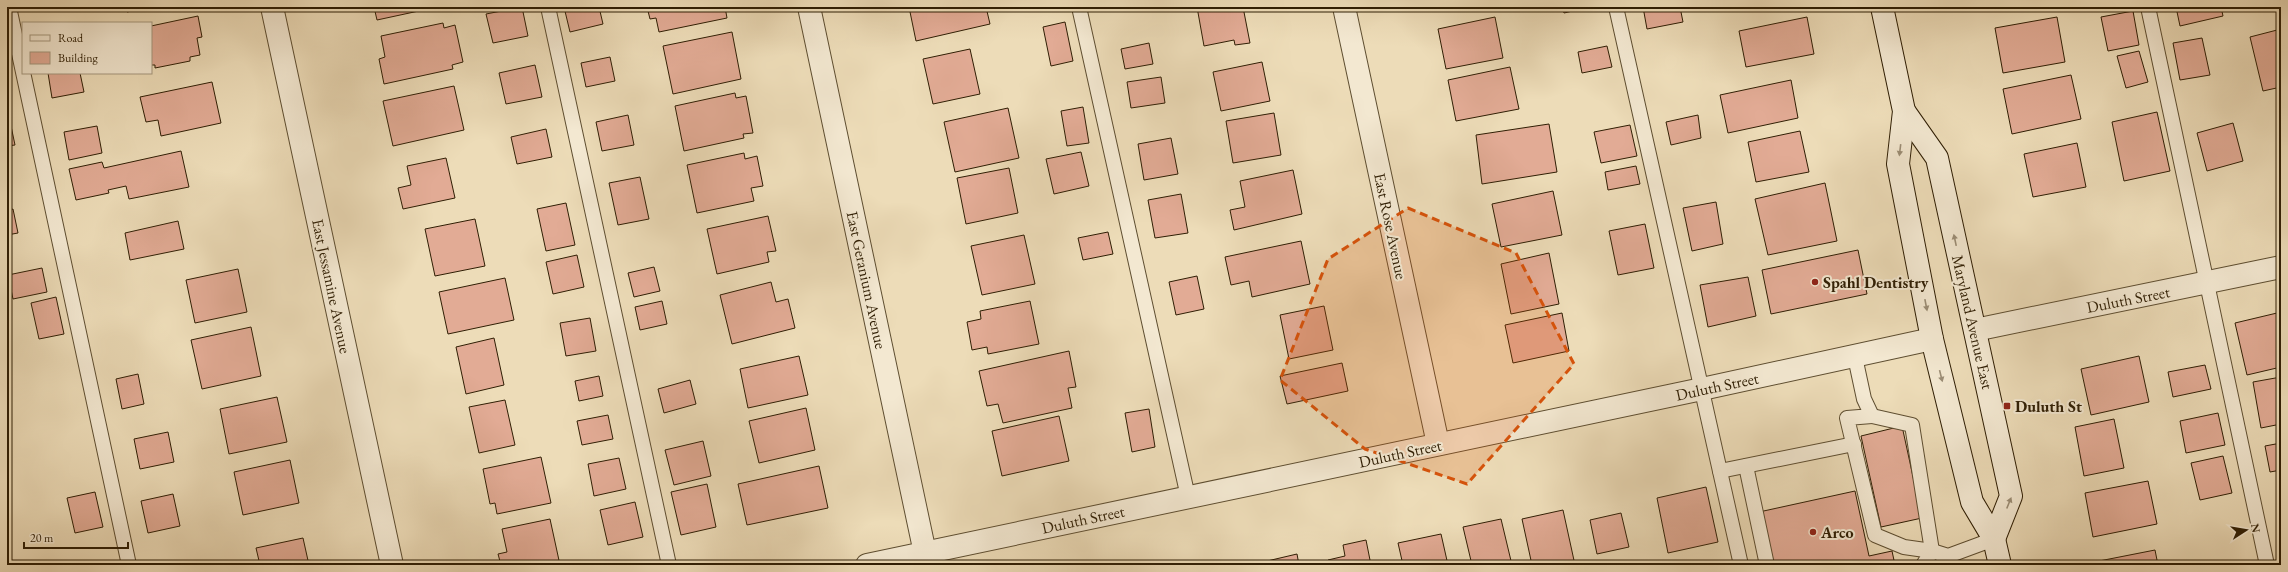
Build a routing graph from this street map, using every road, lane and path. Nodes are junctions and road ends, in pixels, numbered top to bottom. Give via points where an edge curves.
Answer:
1 (8, 7) edge
2 (272, 7) edge
3 (548, 7) edge
4 (809, 7) edge
5 (1079, 7) edge
6 (1344, 7) edge
7 (1616, 7) edge
8 (1882, 7) edge
9 (2148, 7) edge
10 (22, 72) edge
11 (23, 74) edge
12 (1904, 112) junction
13 (2281, 267) edge
14 (2207, 283) junction
15 (1975, 330) junction
16 (1932, 339) junction
17 (1855, 357) junction
18 (1702, 389) junction
19 (1872, 416) junction
20 (1438, 444) junction
21 (1854, 444) junction
22 (1746, 466) junction
23 (1720, 471) junction
24 (1188, 497) junction
25 (1994, 539) junction
26 (1932, 551) junction
27 (925, 553) junction
28 (129, 565) edge
29 (392, 565) edge
30 (669, 565) edge
31 (867, 565) edge
32 (1741, 565) edge
33 (1767, 565) edge
34 (1924, 565) edge
35 (2000, 565) edge
36 (2267, 565) edge

1 - 10 lane
2 - 29 street, East Jessamine Avenue
3 - 30 lane
4 - 27 street, East Geranium Avenue
5 - 24 lane
6 - 20 street, East Rose Avenue
7 - 18 lane
8 - 12 street, Maryland Avenue East
9 - 14 lane
11 - 28 lane
15 -> 12 street, Maryland Avenue East via 1937,158
12 -> 16 street, Maryland Avenue East via 1898,164
13 - 14 street, Duluth Street
14 - 15 street, Duluth Street
14 - 36 lane
25 -> 15 street, Maryland Avenue East via 2011,496
16 - 17 street, Duluth Street
16 -> 25 street, Maryland Avenue East via 1972,502
17 - 18 street, Duluth Street
17 - 19 lane via 1864,399
18 - 20 street, Duluth Street
18 - 23 lane
19 - 21 lane via 1847,418
19 - 26 lane via 1912,425
20 - 24 street, Duluth Street
21 - 22 lane
21 - 26 lane via 1875,535 1904,547
22 - 23 lane
22 - 33 lane
23 - 32 lane
24 - 27 street, Duluth Street
25 - 26 lane via 1948,556
25 - 35 street, Maryland Avenue East
26 - 34 lane
27 - 31 street, Duluth Street

